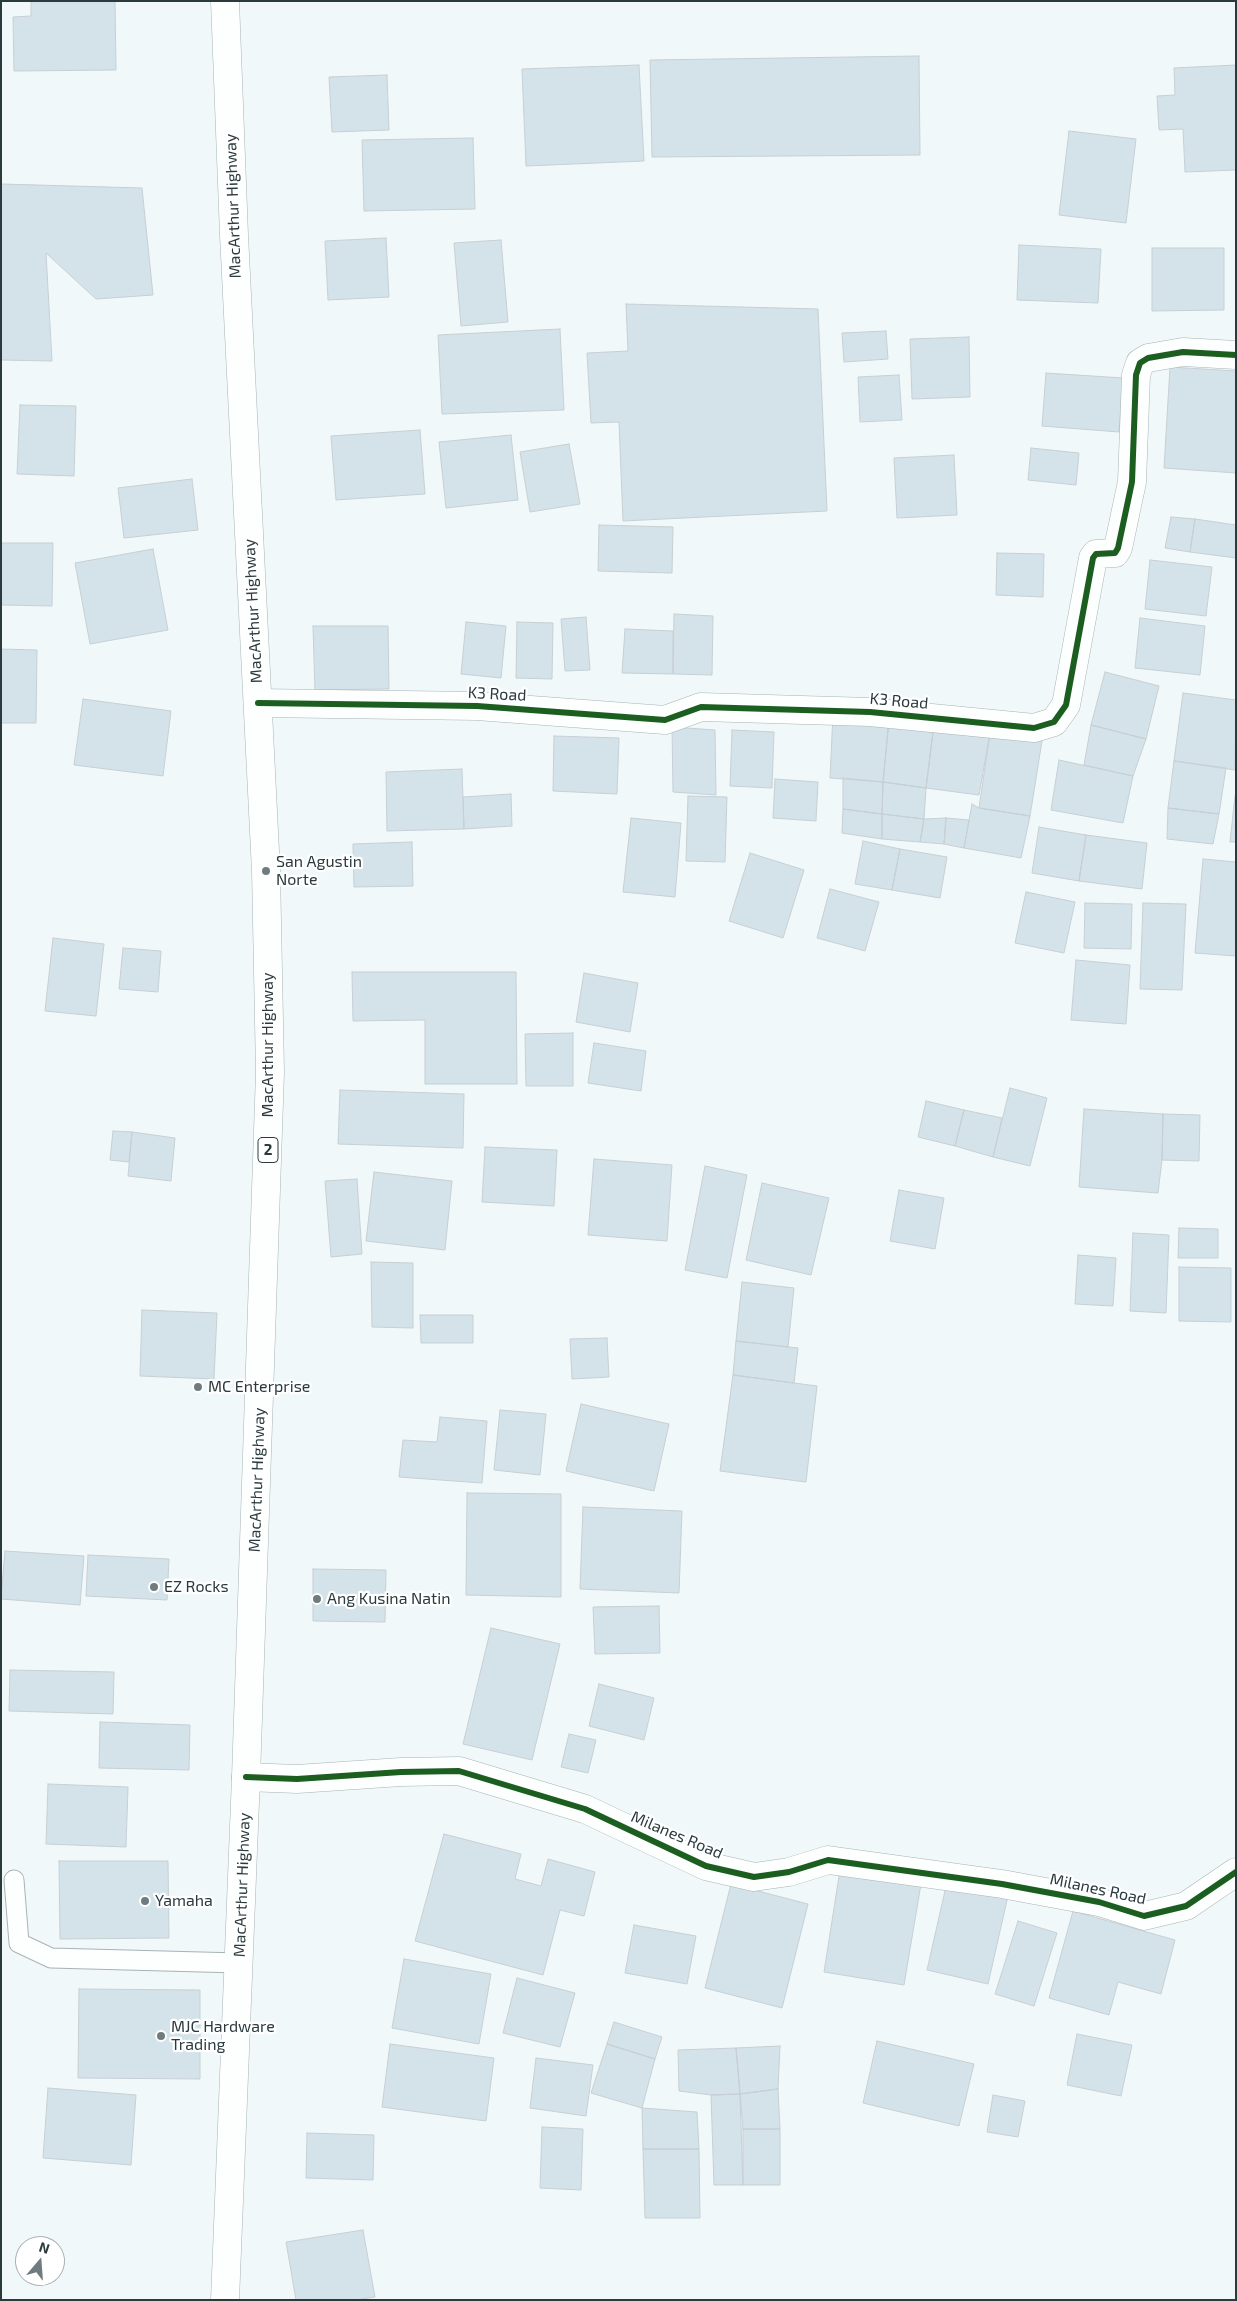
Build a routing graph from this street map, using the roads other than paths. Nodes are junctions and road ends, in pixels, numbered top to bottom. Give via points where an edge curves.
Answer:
1 (225, 1) edge
2 (1236, 355) edge
3 (258, 703) junction
4 (246, 1777) junction
5 (1236, 1872) edge
6 (14, 1880) dead end
7 (239, 1963) junction
8 (225, 2300) edge

1 - 3 main road, MacArthur Highway / 2
2 - 3 main road, K3 Road via 1183,352 1148,358 1140,363 1136,374 1132,482 1118,548 1115,553 1096,554 1093,558 1066,705 1054,722 1034,728 870,712 701,707 665,720 477,706
3 - 4 main road, MacArthur Highway / 2 via 266,871 270,1072
4 - 5 main road, Milanes Road via 297,1779 459,1771 585,1809 706,1866 754,1878 828,1860 1002,1884 1099,1902 1144,1916 1186,1906
4 - 7 main road, MacArthur Highway / 2
6 - 7 lane via 19,1943 52,1958
7 - 8 main road, MacArthur Highway / 2

